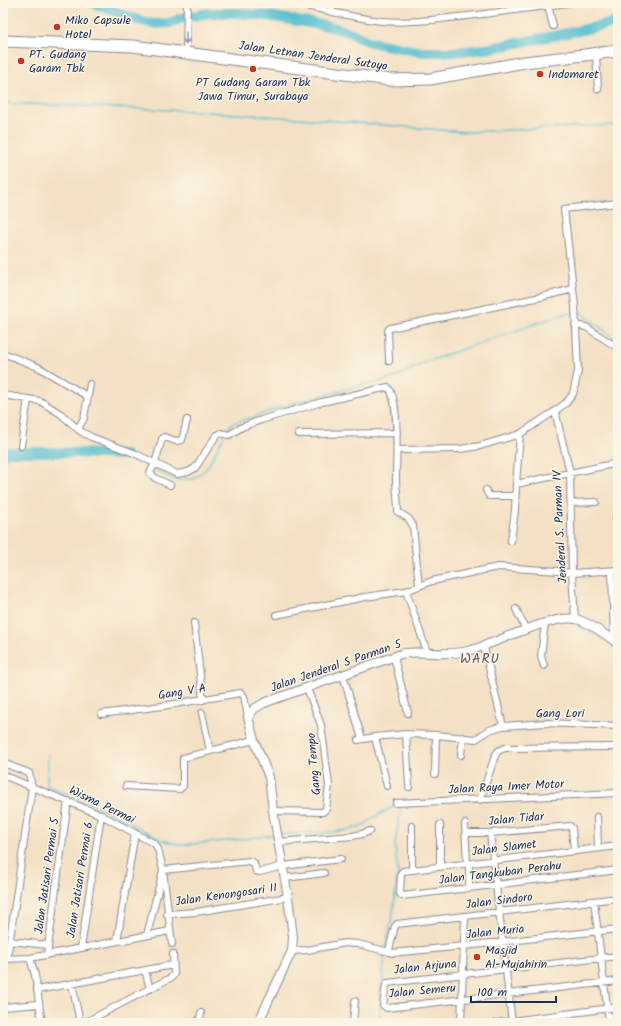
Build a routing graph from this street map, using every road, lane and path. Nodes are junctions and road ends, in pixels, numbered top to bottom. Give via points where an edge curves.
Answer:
1 (292, 3) edge
2 (331, 3) edge
3 (566, 3) edge
4 (187, 5) edge
5 (548, 5) junction
6 (332, 11) junction
7 (553, 26) dead end
8 (3, 41) edge
9 (618, 51) edge
10 (186, 52) junction
11 (596, 54) junction
12 (598, 89) dead end
13 (618, 203) edge
14 (574, 289) junction
15 (575, 322) junction
16 (618, 348) edge
17 (3, 353) edge
18 (389, 361) dead end
19 (90, 384) dead end
20 (3, 395) edge
21 (87, 396) junction
22 (28, 399) junction
23 (555, 411) junction
24 (188, 420) dead end
25 (79, 430) junction
26 (397, 433) junction
27 (299, 434) dead end
28 (520, 434) junction
29 (21, 446) dead end
30 (397, 450) junction
31 (618, 463) edge
32 (153, 466) junction
33 (570, 473) junction
34 (516, 484) junction
35 (170, 485) dead end
36 (486, 490) dead end
37 (515, 496) junction
38 (596, 502) dead end
39 (571, 503) junction
40 (616, 518) dead end
41 (618, 535) edge
42 (510, 541) dead end
43 (615, 571) edge
44 (572, 573) junction
45 (419, 586) junction
46 (406, 591) junction
47 (516, 609) dead end
48 (276, 615) dead end
49 (575, 619) junction
50 (194, 623) dead end
51 (545, 623) junction
52 (526, 630) junction
53 (616, 642) edge
54 (484, 647) junction
55 (427, 652) junction
56 (394, 657) junction
57 (544, 666) dead end
58 (343, 675) junction
59 (307, 688) junction
60 (203, 700) junction
61 (202, 713) dead end
62 (408, 713) dead end
63 (101, 714) dead end
64 (248, 717) junction
65 (503, 726) junction
66 (618, 726) edge
67 (406, 734) junction
68 (436, 735) junction
69 (375, 737) junction
70 (463, 737) junction
71 (254, 740) junction
72 (618, 747) edge
73 (210, 752) junction
74 (461, 755) dead end
75 (3, 763) edge
76 (434, 774) dead end
77 (3, 775) edge
78 (126, 786) dead end
79 (387, 786) dead end
80 (409, 786) dead end
81 (32, 787) junction
82 (618, 793) edge
83 (480, 800) junction
84 (68, 801) junction
85 (396, 803) dead end
86 (273, 811) junction
87 (101, 815) junction
88 (597, 817) dead end
89 (465, 824) dead end
90 (412, 826) dead end
91 (440, 826) dead end
92 (370, 831) dead end
93 (135, 833) junction
94 (466, 833) junction
95 (490, 833) junction
96 (278, 841) junction
97 (618, 846) edge
98 (598, 848) junction
99 (574, 851) junction
100 (342, 859) dead end
101 (493, 861) junction
102 (468, 864) junction
103 (283, 866) junction
104 (440, 867) junction
105 (163, 870) junction
106 (412, 870) junction
107 (618, 870) edge
108 (324, 873) dead end
109 (285, 878) junction
110 (496, 885) junction
111 (469, 888) junction
112 (288, 897) junction
113 (618, 898) edge
114 (594, 901) junction
115 (499, 912) junction
116 (168, 914) junction
117 (465, 916) junction
118 (618, 929) edge
119 (170, 931) junction
120 (598, 931) junction
121 (147, 935) junction
122 (10, 941) junction
123 (117, 941) junction
124 (503, 942) junction
125 (172, 944) dead end
126 (48, 945) junction
127 (464, 946) junction
128 (81, 948) junction
129 (292, 951) junction
130 (386, 951) junction
131 (173, 954) dead end
132 (47, 955) junction
133 (618, 956) edge
134 (30, 958) junction
135 (601, 958) junction
136 (5, 959) edge
137 (173, 965) junction
138 (145, 970) junction
139 (506, 970) junction
140 (463, 974) junction
141 (618, 981) edge
142 (604, 982) junction
143 (72, 984) junction
144 (150, 989) junction
145 (37, 990) junction
146 (385, 992) joint
147 (509, 994) junction
148 (462, 999) junction
149 (355, 1001) dead end
150 (39, 1004) junction
151 (3, 1007) edge
152 (618, 1007) edge
153 (608, 1009) junction
154 (201, 1013) dead end
155 (261, 1022) edge
156 (512, 1022) edge
157 (42, 1023) edge
158 (80, 1023) edge
159 (84, 1023) edge
160 (199, 1023) edge
161 (353, 1023) edge
162 (462, 1023) edge
163 (496, 1023) edge
164 (609, 1023) edge

1 - 6 street
2 - 6 street
3 - 5 street
4 -> 10 street
5 - 6 street via 434,20 403,21 382,21
5 - 7 street
8 - 10 highway, Jalan Letnan Jenderal Sutoyo via 133,46
9 - 11 highway, Jalan Letnan Jenderal Sutoyo
10 - 11 highway, Jalan Letnan Jenderal Sutoyo via 375,79 402,80 430,79 525,62
11 - 12 street
13 - 14 street via 564,209
14 - 15 street
14 - 18 street via 390,328
15 - 16 street
15 - 23 street via 578,370 574,394
17 - 21 street via 38,367
19 - 21 street
20 - 22 street
21 - 25 street via 84,418
22 - 25 street via 40,401 61,414
22 - 29 street
23 - 28 street
23 - 33 street, Jenderal S. Parman IV
24 - 32 street via 182,440 164,437 162,439
25 - 32 street
26 - 27 street
26 - 30 street
26 - 32 street via 393,396 390,388 386,386 260,420 230,435 221,433 216,436 198,465 188,472 177,474
28 - 30 street via 460,449
28 - 34 street
30 - 45 street via 398,512 414,526
31 - 33 street
32 - 35 street via 151,475
33 - 34 street
33 - 39 street, Jenderal S. Parman IV
34 - 37 street
36 - 37 street via 489,496
37 - 42 street
38 - 39 street
39 - 44 street, Jenderal S. Parman IV
40 - 41 street
43 - 44 street
43 - 53 street
44 - 45 street via 498,567
44 - 49 street, Jenderal S. Parman IV
45 - 46 street
46 - 48 street
46 - 55 street
47 - 52 street
49 - 51 street, Jalan Jenderal S Parman 5
49 - 53 street, Jalan Jenderal S Parman 5
50 - 60 street
51 - 52 street, Jalan Jenderal S Parman 5
51 - 57 street via 541,656
52 - 54 street, Jalan Jenderal S Parman 5
54 - 55 street, Jalan Jenderal S Parman 5 via 466,652
54 - 65 street
55 - 56 street, Jalan Jenderal S Parman 5 via 404,653
56 - 58 street, Jalan Jenderal S Parman 5
56 - 62 street
58 - 59 street, Jalan Jenderal S Parman 5
58 - 69 street, Gang Lori via 360,740
59 - 64 street, Jalan Jenderal S Parman 5 via 257,707
59 - 86 street, Gang Tempo via 321,725 329,785 326,809 323,812
60 - 63 street, Gang V A
60 - 64 street, Gang V A via 241,694 244,696
61 - 73 street
64 - 71 street
65 - 66 street, Gang Lori via 544,723
65 - 70 street, Gang Lori via 489,730 476,739
67 - 68 street, Gang Lori
67 - 69 street, Gang Lori
67 - 80 street
68 - 70 street, Gang Lori
68 - 76 street
69 - 79 street
70 - 74 street
71 - 73 street
71 - 86 street via 269,777
72 - 83 street via 505,748 498,751 495,756
73 - 78 street via 182,759 183,786 180,789
75 - 81 street via 29,773
77 - 81 street, Wisma Permai
81 - 84 street, Wisma Permai
81 - 122 street
82 - 83 street, Jalan Raya Imer Motor
83 - 85 street, Jalan Raya Imer Motor
84 - 87 street, Wisma Permai
84 - 126 street, Jalan Jatisari Permai 5
86 - 96 street
87 - 93 street, Wisma Permai
87 - 128 street, Jalan Jatisari Permai 6
88 - 98 street
89 - 94 street
90 - 106 street
91 - 104 street
92 - 96 street via 352,836
93 - 105 street, Wisma Permai via 153,842 158,849
93 - 123 street
94 - 95 street, Jalan Tidar
94 - 102 street
95 - 99 street, Jalan Tidar via 569,826 572,828
95 - 101 street
96 - 103 street
97 - 98 street, Jalan Slamet
98 - 99 street, Jalan Slamet
99 - 101 street, Jalan Slamet
100 - 103 street
101 - 102 street, Jalan Slamet
101 - 110 street
102 - 104 street, Jalan Slamet
102 - 111 street
103 - 105 street via 258,872 250,861
103 - 109 street
104 - 106 street, Jalan Slamet
105 - 116 street
105 - 121 street
106 - 111 street, Jalan Tangkuban Perahu via 402,872 402,896
107 - 110 street, Jalan Tangkuban Perahu
108 - 109 street
109 - 112 street
110 - 111 street, Jalan Tangkuban Perahu
110 - 115 street
112 - 116 street, Jalan Kenongosari II
112 - 129 street via 293,933
113 - 114 street, Jalan Sindoro
114 - 115 street, Jalan Sindoro
114 - 120 street
115 - 117 street, Jalan Sindoro
115 - 124 street
116 - 119 street
117 - 127 street
117 - 130 street, Jalan Sindoro via 397,924 394,926
118 - 120 street, Jalan Muria
119 - 121 street
119 - 125 street
120 - 124 street, Jalan Muria
120 - 135 street
121 - 123 street
122 - 126 street
122 - 136 street
123 - 128 street
124 - 127 street, Jalan Muria
124 - 139 street
126 - 132 street, Jalan Jatisari Permai 5
127 - 130 street, Jalan Muria via 392,953
127 - 140 street
128 - 132 street
129 - 130 street, Jalan Muria via 345,943
129 - 155 street
131 - 137 street
132 - 134 street
133 - 135 street, Jalan Arjuna
134 - 136 street
134 - 145 street
135 - 139 street, Jalan Arjuna
135 - 142 street
137 - 138 street
137 - 144 street via 172,977
138 - 143 street
138 - 144 street
139 - 140 street, Jalan Arjuna
139 - 147 street
140 - 146 street, Jalan Arjuna via 387,982
140 - 148 street
141 - 142 street, Jalan Semeru
142 - 147 street, Jalan Semeru
142 - 153 street
143 - 145 street
143 - 158 street
144 - 159 street
145 - 150 street
146 - 148 street, Jalan Semeru via 383,1005 387,1008
147 - 148 street, Jalan Semeru
147 - 156 street
148 - 162 street
149 - 161 street
150 - 151 street
150 - 157 street
152 - 153 street
153 - 156 street
153 - 164 street
154 - 160 street
156 - 163 street

